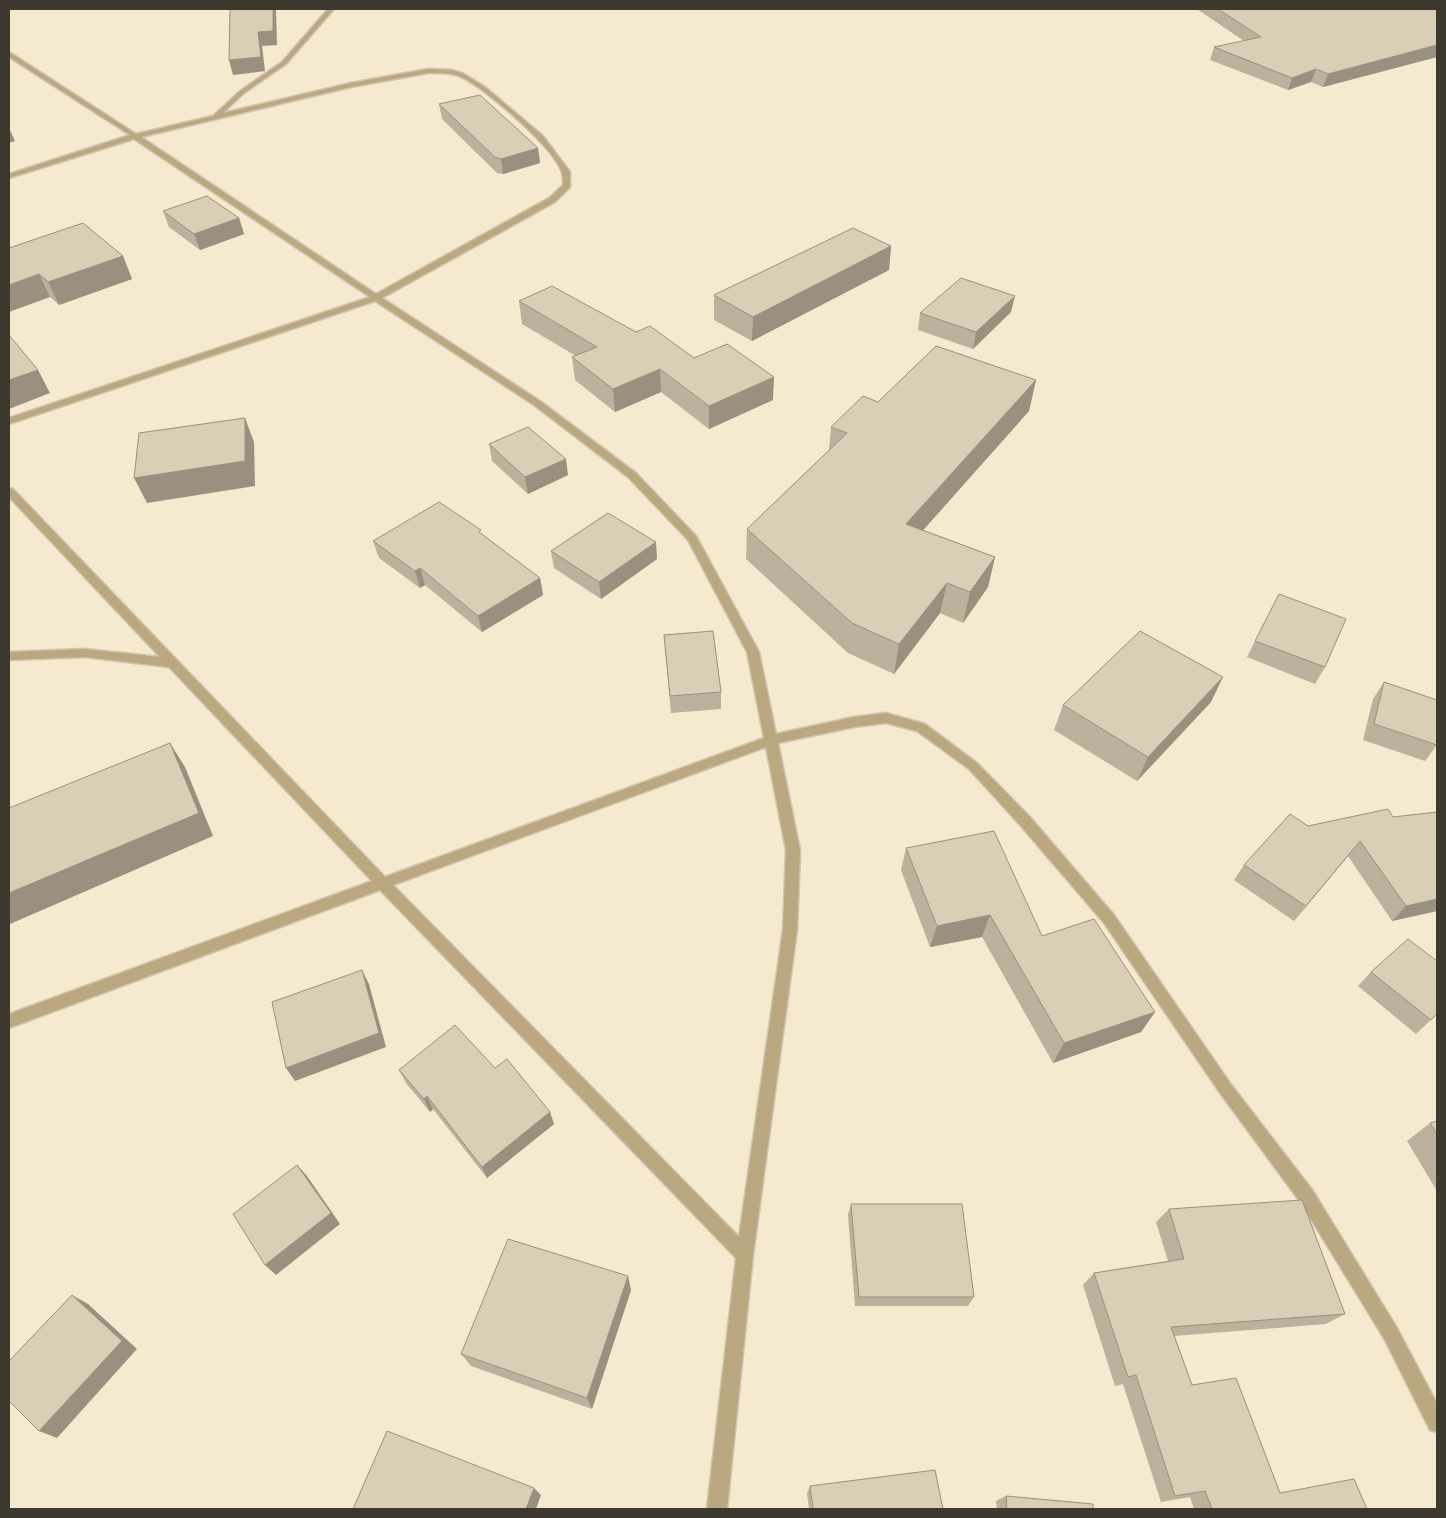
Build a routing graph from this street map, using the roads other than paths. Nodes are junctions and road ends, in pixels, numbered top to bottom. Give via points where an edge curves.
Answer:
1 (331, 9) edge
2 (9, 54) edge
3 (215, 117) junction
4 (135, 136) junction
5 (9, 176) edge
6 (376, 298) junction
7 (9, 421) edge
8 (9, 491) edge
9 (9, 656) edge
10 (172, 663) junction
11 (771, 740) junction
12 (381, 882) junction
13 (9, 1021) edge
14 (745, 1255) junction
15 (1437, 1423) edge
16 (717, 1509) edge

1 - 3 street via 284,63 242,92
2 - 4 street
3 - 4 street
3 - 6 street via 351,84 418,71 440,71 462,75 483,88 542,137 566,172 567,185 552,200
4 - 5 street
4 - 6 street
6 - 7 street
6 - 11 street via 537,404 632,475 692,538 753,652
8 - 10 street
9 - 10 street via 85,653
10 - 12 street
11 - 12 street
11 - 14 street via 792,850 790,930
11 - 15 street via 886,718 921,727 973,766 1025,821 1109,920 1226,1088 1307,1197 1391,1334
12 - 13 street
12 - 14 street
14 - 16 street

